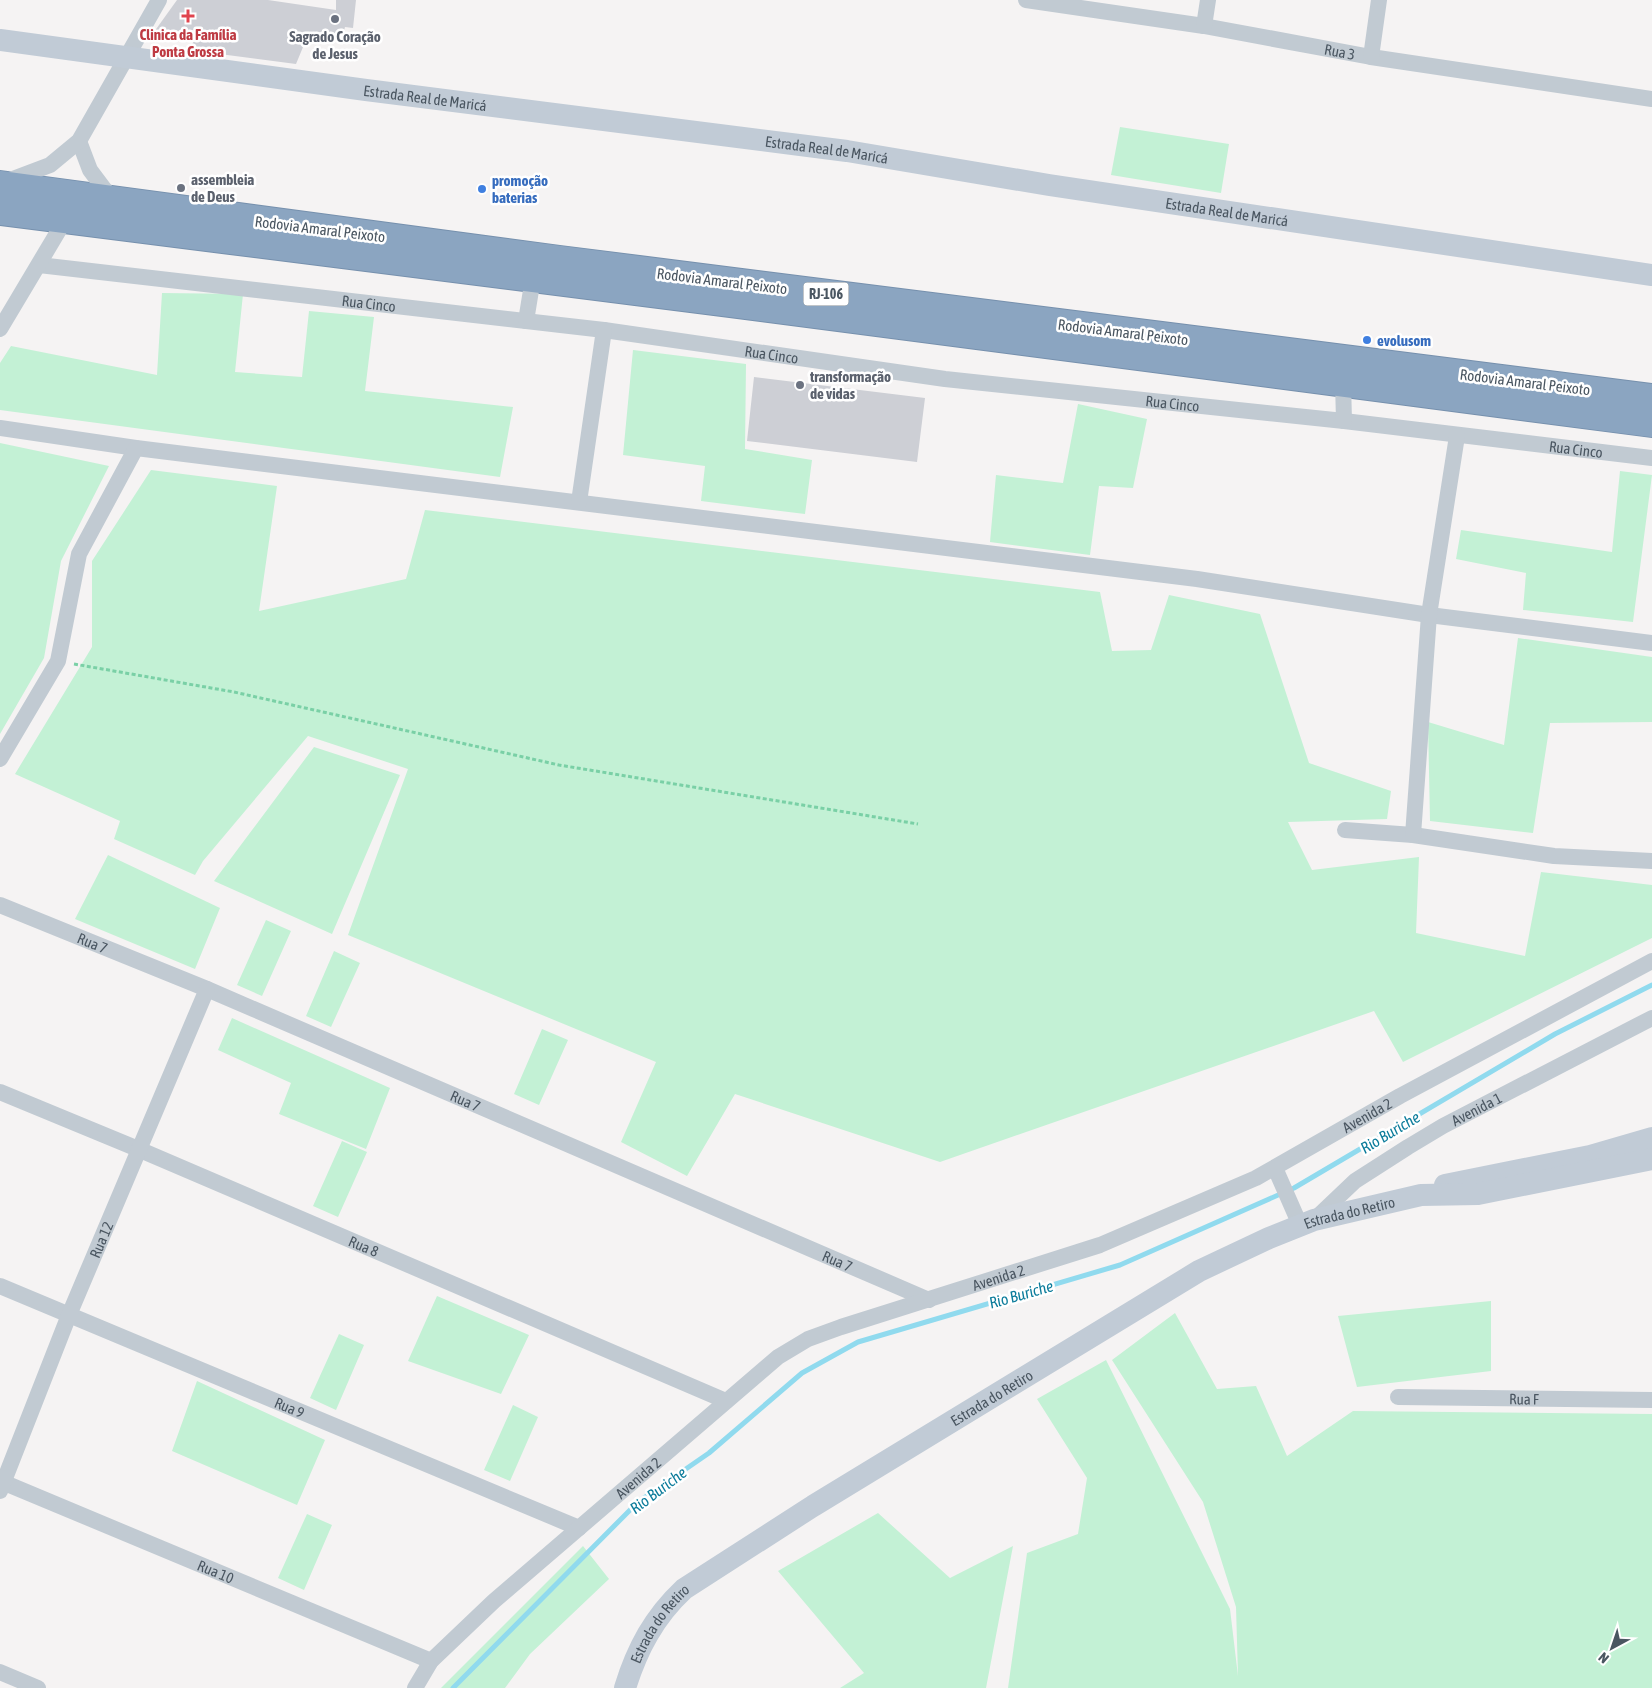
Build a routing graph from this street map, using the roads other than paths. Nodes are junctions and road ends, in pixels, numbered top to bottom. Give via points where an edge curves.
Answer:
1 (159, 0) edge
2 (1026, 0) edge
3 (1208, 0) edge
4 (1379, 0) edge
5 (1204, 26) junction
6 (0, 40) edge
7 (126, 56) junction
8 (1371, 57) junction
9 (1652, 99) edge
10 (79, 142) junction
11 (0, 185) edge
12 (114, 202) junction
13 (0, 212) edge
14 (65, 220) junction
15 (39, 264) junction
16 (1652, 275) edge
17 (533, 278) junction
18 (526, 321) junction
19 (0, 329) edge
20 (604, 330) junction
21 (1343, 382) junction
22 (1652, 398) edge
23 (1344, 421) junction
24 (1652, 423) edge
25 (0, 428) edge
26 (1457, 436) junction
27 (136, 448) junction
28 (1652, 458) edge
29 (579, 502) junction
30 (1429, 615) junction
31 (1652, 643) edge
32 (0, 758) edge
33 (1344, 830) dead end
34 (1413, 835) junction
35 (1652, 861) edge
36 (0, 905) edge
37 (1652, 961) edge
38 (207, 989) junction
39 (1652, 1018) edge
40 (0, 1092) edge
41 (1649, 1147) edge
42 (138, 1149) junction
43 (1278, 1175) junction
44 (1307, 1223) junction
45 (0, 1286) edge
46 (929, 1300) junction
47 (69, 1315) junction
48 (1398, 1397) dead end
49 (1652, 1400) edge
50 (726, 1401) junction
51 (1, 1485) edge
52 (579, 1528) junction
53 (430, 1661) junction
54 (0, 1672) edge
55 (38, 1688) edge
56 (414, 1688) edge
57 (625, 1688) edge

1 - 7 street
2 - 5 street, Rua 3
3 - 5 street
4 - 8 street
5 - 8 street, Rua 3
6 - 7 main road, Estrada Real de Maricá
7 - 10 street
7 - 16 main road, Estrada Real de Maricá via 847,151
8 - 9 street, Rua 3
10 - 11 street via 50,165
10 - 12 street via 90,170
11 - 12 highway, Rodovia Amaral Peixoto / RJ-106
12 - 22 highway, Rodovia Amaral Peixoto / RJ-106
13 - 14 highway, Rodovia Amaral Peixoto / RJ-106
14 - 15 street
14 - 17 highway, Rodovia Amaral Peixoto / RJ-106
15 - 18 street, Rua Cinco
15 - 19 street
17 - 18 street
17 - 21 highway, Rodovia Amaral Peixoto / RJ-106
18 - 20 street, Rua Cinco
20 - 23 street, Rua Cinco via 945,379
20 - 29 street
21 - 23 street
21 - 24 highway, Rodovia Amaral Peixoto / RJ-106
23 - 26 street, Rua Cinco
25 - 27 street
26 - 28 street, Rua Cinco
26 - 30 street
27 - 29 street
27 - 32 street via 79,554 58,662
29 - 30 street via 1197,579
30 - 31 street
30 - 34 street
33 - 34 street
34 - 35 street via 1554,856
36 - 38 street, Rua 7
37 - 43 street, Avenida 2 via 1400,1096
38 - 42 street, Rua 12
38 - 46 street, Rua 7
39 - 44 street, Avenida 1 via 1415,1143 1355,1181
40 - 42 street, Rua 8
41 - 44 main road, Estrada do Retiro via 1478,1194 1421,1195
42 - 47 street, Rua 12
42 - 50 street, Rua 8
43 - 44 street via 1290,1202
43 - 46 street, Avenida 2 via 1100,1245
44 - 57 main road, Estrada do Retiro via 1199,1271 813,1506 684,1589 668,1603 652,1625 635,1656
45 - 47 street, Rua 9
46 - 50 street, Avenida 2 via 808,1339 778,1357
47 - 51 street, Rua 12
47 - 52 street, Rua 9
48 - 49 street, Rua F
50 - 52 street, Avenida 2
51 - 53 street, Rua 10
52 - 53 street, Avenida 2
53 - 56 street, Avenida 2
54 - 55 street

